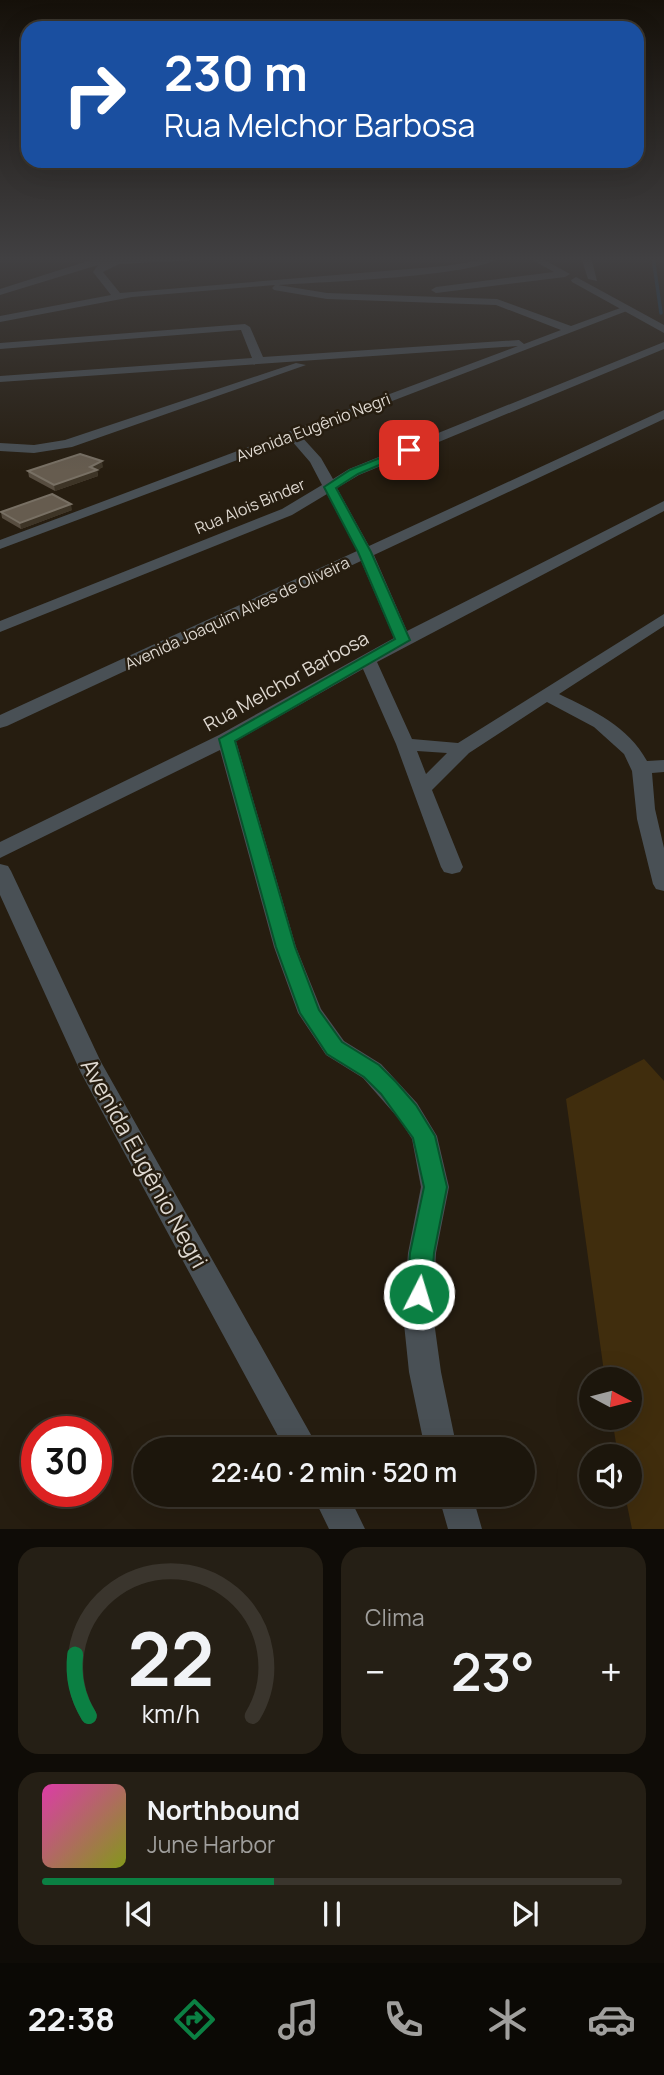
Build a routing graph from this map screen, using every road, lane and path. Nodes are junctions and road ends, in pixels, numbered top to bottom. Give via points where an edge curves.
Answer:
1 (228, 328) edge
2 (246, 328) edge
3 (567, 328) edge
4 (575, 328) edge
5 (571, 330) junction
6 (541, 342) junction
7 (664, 345) edge
8 (0, 346) edge
9 (327, 356) junction
10 (259, 361) junction
11 (0, 379) edge
12 (664, 414) edge
13 (293, 435) junction
14 (0, 447) edge
15 (330, 487) junction
16 (664, 505) edge
17 (0, 545) edge
18 (365, 552) junction
19 (664, 619) edge
20 (0, 627) edge
21 (403, 640) junction
22 (368, 662) junction
23 (546, 695) junction
24 (0, 722) edge
25 (226, 739) junction
26 (405, 744) junction
27 (463, 749) junction
28 (664, 766) edge
29 (641, 768) junction
30 (422, 789) junction
31 (0, 851) edge
32 (452, 867) dead end
33 (0, 871) edge
34 (664, 884) edge
35 (296, 1437) edge
36 (438, 1437) edge
37 (336, 1507) edge
38 (459, 1507) edge
39 (348, 1529) edge
40 (465, 1529) edge

1 - 8 street
2 - 10 street
3 - 5 street
4 - 5 street, Avenida Eugênio Negri
5 - 6 street, Avenida Eugênio Negri
6 - 9 street
6 - 13 street, Avenida Eugênio Negri
7 - 15 street, Rua Alois Binder via 354,472
9 - 10 street
9 - 14 street via 67,444 34,449
10 - 11 street
12 - 18 street, Avenida Joaquim Alves de Oliveira
13 - 15 street via 316,461
13 - 17 street, Avenida Eugênio Negri
15 - 18 street
15 - 20 street, Rua Alois Binder via 287,512
16 - 21 street, Rua Melchor Barbosa
18 - 21 street
18 - 24 street, Avenida Joaquim Alves de Oliveira
19 - 23 street
21 - 22 street, Rua Melchor Barbosa
22 - 25 street, Rua Melchor Barbosa
22 - 26 street
23 - 27 street
23 - 29 street via 614,733
25 - 31 street, Rua Melchor Barbosa
25 - 36 street via 285,947 310,1013 335,1048 372,1071 424,1136 435,1187 422,1253 418,1314
26 - 27 street
26 - 30 street
27 - 30 street
28 - 29 street
29 - 34 street via 648,826
30 - 32 street
33 - 35 street, Avenida Eugênio Negri via 90,1066
37 - 39 street
38 - 40 street

